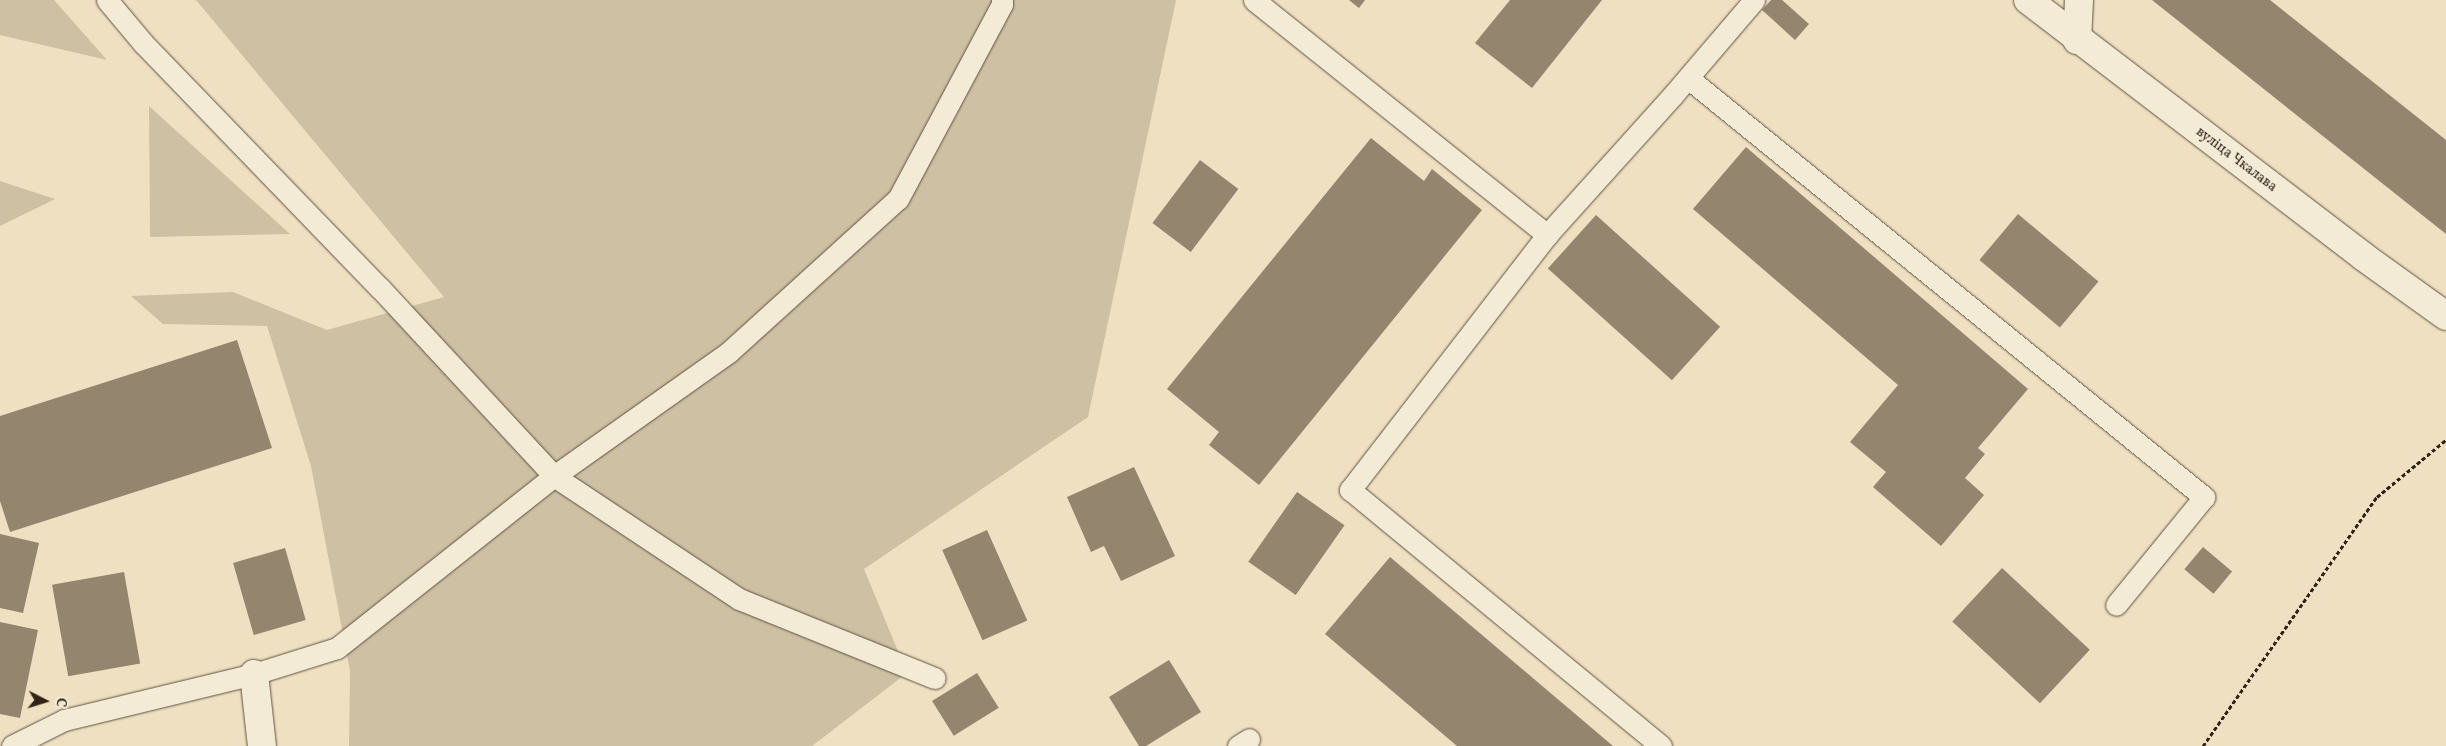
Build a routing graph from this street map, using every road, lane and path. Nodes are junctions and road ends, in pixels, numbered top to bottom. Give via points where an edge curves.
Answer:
1 (107, 0) edge
2 (1002, 0) edge
3 (1254, 0) edge
4 (1754, 0) edge
5 (2028, 0) edge
6 (2079, 0) edge
7 (2078, 40) junction
8 (1688, 78) junction
9 (1547, 234) junction
10 (2446, 316) edge
11 (2446, 440) edge
12 (554, 476) junction
13 (2116, 605) dead end
14 (254, 674) junction
15 (935, 678) dead end
16 (12, 746) edge
17 (262, 746) edge
18 (1662, 746) edge
19 (2203, 746) edge

1 - 12 lane
2 - 12 lane via 898,199 729,352
3 - 9 lane
4 - 8 lane
5 - 7 street, вуліца Чкалава
6 - 7 street
7 - 10 street, вуліца Чкалава
8 - 9 lane
8 - 13 lane via 2204,496
9 - 18 lane via 1350,490
11 - 19 path via 2377,497
12 - 14 lane via 337,648
12 - 15 lane via 739,599
14 - 16 lane via 64,720
14 - 17 street

